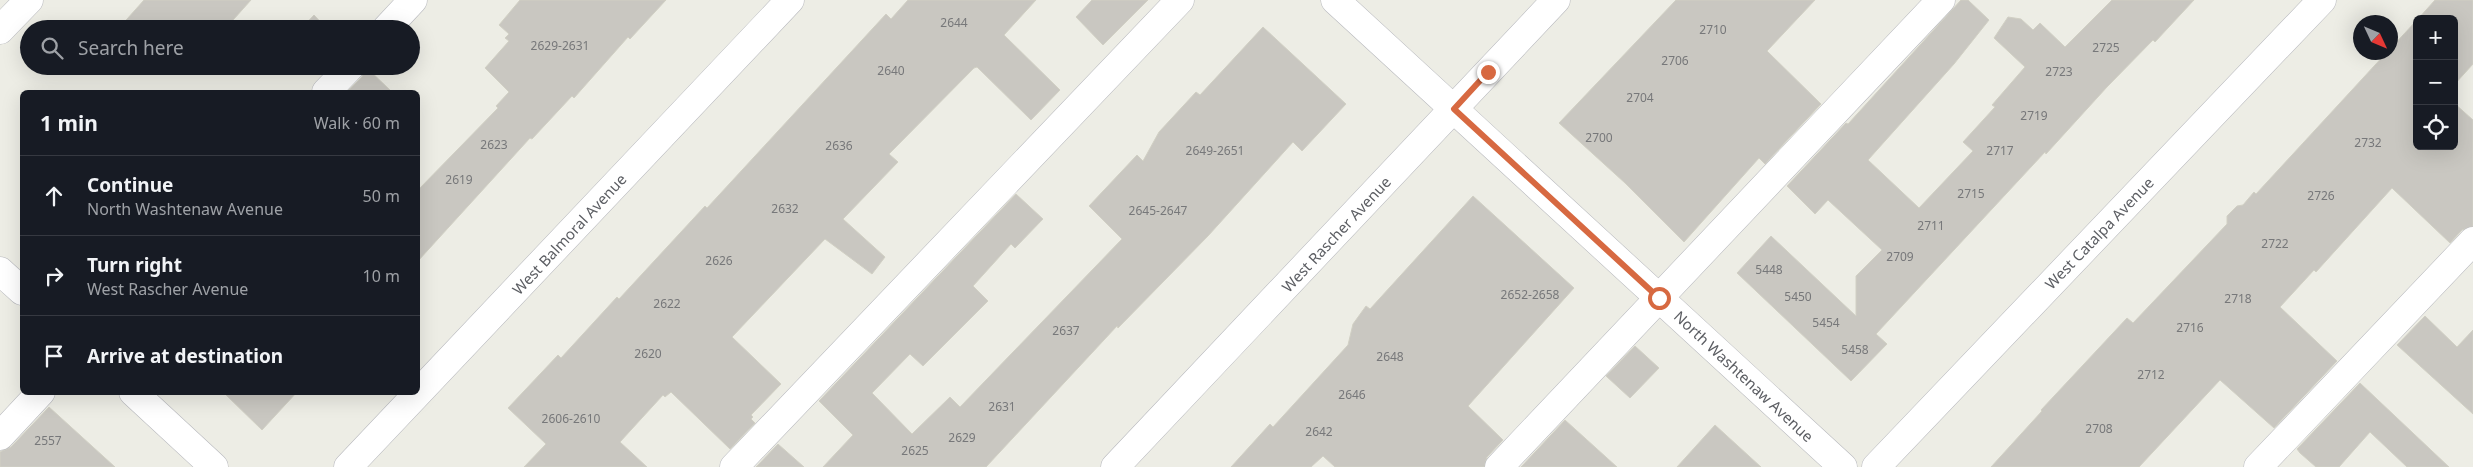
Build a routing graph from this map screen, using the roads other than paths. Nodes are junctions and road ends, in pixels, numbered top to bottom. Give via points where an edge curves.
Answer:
1 (29, 0) edge
2 (414, 0) edge
3 (790, 0) edge
4 (1180, 0) edge
5 (1335, 0) edge
6 (1556, 0) edge
7 (1941, 0) edge
8 (2322, 0) edge
9 (395, 20) edge
10 (0, 30) edge
11 (342, 75) edge
12 (328, 90) edge
13 (1454, 109) junction
14 (2473, 241) edge
15 (0, 271) edge
16 (20, 289) edge
17 (1659, 298) junction
18 (420, 391) edge
19 (38, 395) edge
20 (136, 395) edge
21 (416, 395) edge
22 (0, 436) edge
23 (214, 467) edge
24 (348, 467) edge
25 (734, 467) edge
26 (1115, 467) edge
27 (1499, 467) edge
28 (1843, 467) edge
29 (1876, 467) edge
30 (2258, 467) edge

1 - 10 street
2 - 9 street
3 - 18 street, West Balmoral Avenue
4 - 25 street
5 - 13 street, North Washtenaw Avenue
6 - 13 street, West Rascher Avenue
7 - 17 street
8 - 29 street, West Catalpa Avenue
11 - 12 street
13 - 17 street, North Washtenaw Avenue
13 - 26 street, West Rascher Avenue
14 - 30 street
15 - 16 street
17 - 27 street
17 - 28 street, North Washtenaw Avenue
19 - 22 street
20 - 23 street
21 - 24 street, West Balmoral Avenue

